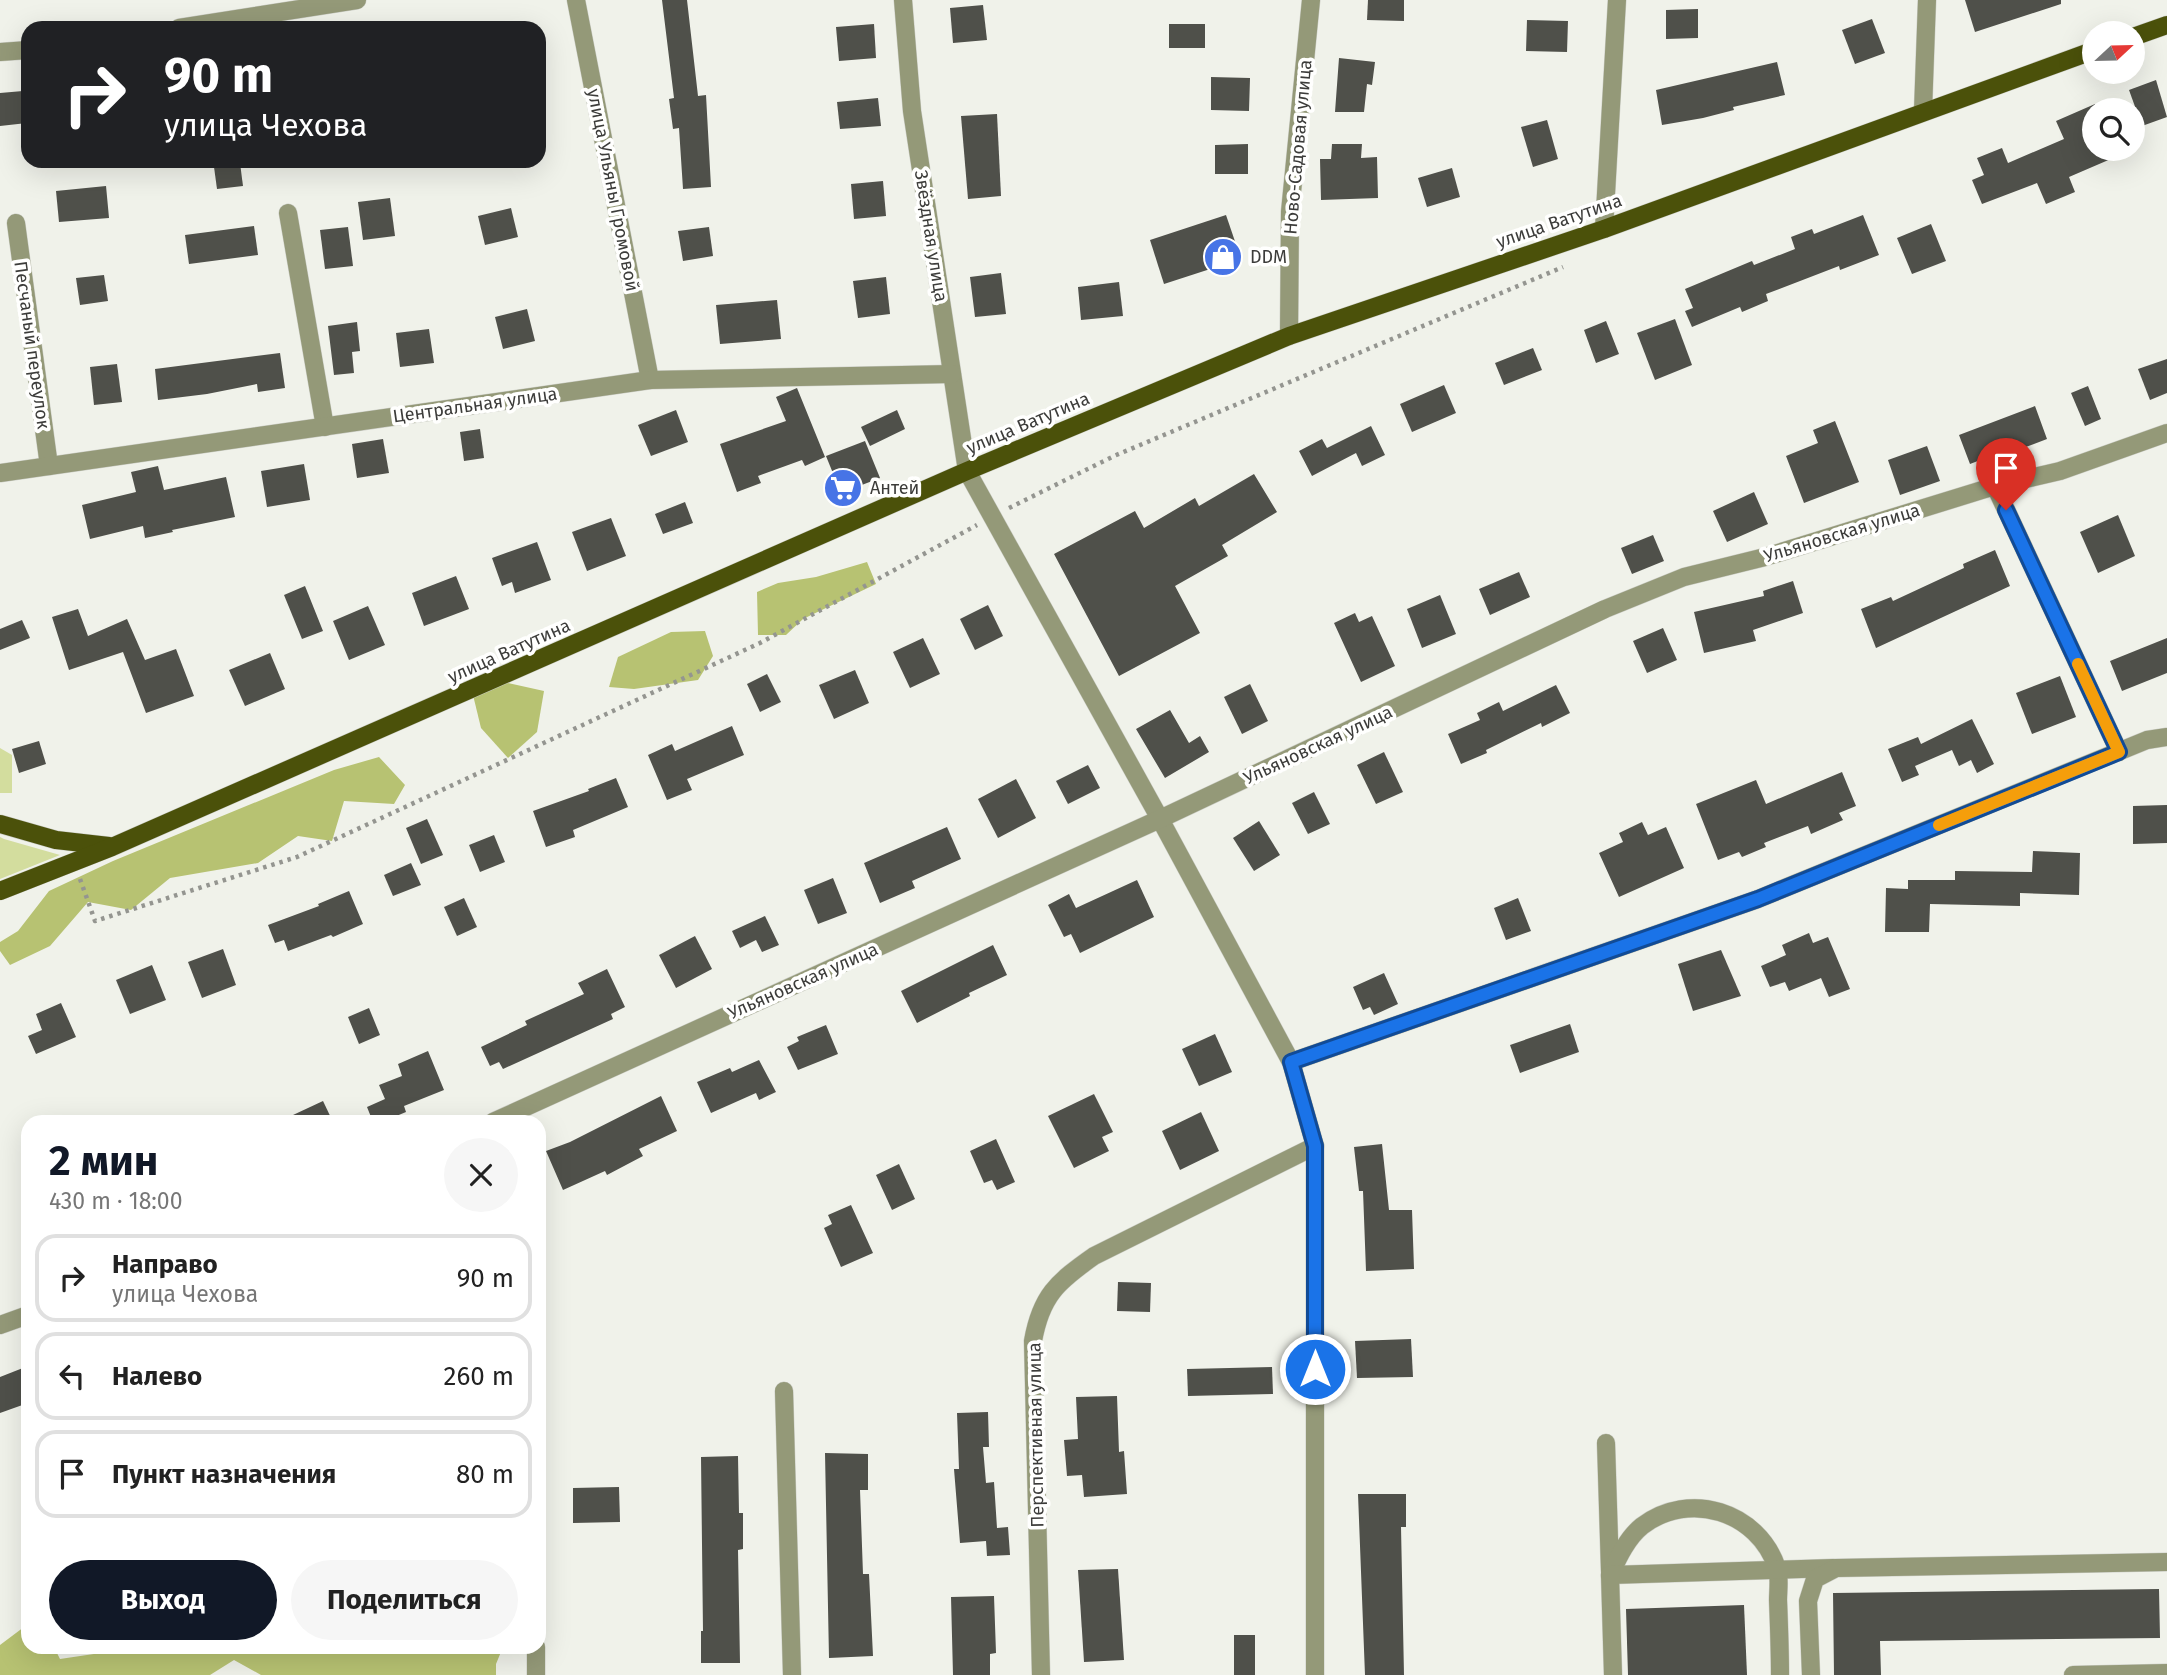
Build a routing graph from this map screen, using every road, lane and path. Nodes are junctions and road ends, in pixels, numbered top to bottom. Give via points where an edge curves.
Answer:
1 (357, 0) edge
2 (576, 0) edge
3 (902, 0) edge
4 (1311, 0) edge
5 (1617, 0) edge
6 (1927, 0) edge
7 (224, 21) edge
8 (2167, 25) edge
9 (2146, 32) edge
10 (21, 50) edge
11 (0, 52) edge
12 (2082, 55) edge
13 (1923, 111) junction
14 (288, 213) dead end
15 (16, 223) dead end
16 (1604, 229) junction
17 (1563, 266) dead end
18 (1289, 336) junction
19 (952, 374) junction
20 (650, 380) junction
21 (325, 427) junction
22 (2167, 433) edge
23 (48, 466) junction
24 (967, 471) junction
25 (0, 473) edge
26 (1995, 486) junction
27 (993, 517) junction
28 (2167, 737) edge
29 (2119, 752) junction
30 (1160, 819) junction
31 (0, 824) edge
32 (112, 847) junction
33 (74, 862) junction
34 (0, 891) edge
35 (1291, 1062) junction
36 (508, 1115) edge
37 (1315, 1146) junction
38 (21, 1318) edge
39 (0, 1325) edge
40 (784, 1391) dead end
41 (1606, 1443) dead end
42 (2167, 1562) edge
43 (1836, 1568) junction
44 (1777, 1569) junction
45 (1610, 1575) junction
46 (536, 1654) edge
47 (2167, 1673) edge
48 (537, 1675) edge
49 (792, 1675) edge
50 (1041, 1675) edge
51 (1315, 1675) edge
52 (1613, 1675) edge
53 (1780, 1675) edge
54 (1811, 1675) edge
55 (2073, 1675) edge

1 - 7 street
2 - 20 street, улица Ульяны Громовой
3 - 19 street, Звёздная улица via 912,111
4 - 18 street, Ново-Садовая улица via 1290,212
5 - 16 street
6 - 13 street
8 - 9 main road
10 - 11 street
12 - 13 main road, улица Ватутина
13 - 16 main road, улица Ватутина
14 - 21 street
15 - 23 street, Песчаный переулок
16 - 18 main road, улица Ватутина
17 - 27 path via 1114,456
18 - 24 main road, улица Ватутина
19 - 20 street, Центральная улица
19 - 24 street, Звёздная улица
20 - 21 street, Центральная улица
21 - 23 street, Центральная улица
22 - 26 street, Ульяновская улица via 2060,471
23 - 25 street, Центральная улица
24 - 27 street
24 - 32 main road, улица Ватутина
26 - 29 street
26 - 30 street, Ульяновская улица via 1765,557 1684,577 1605,609
27 - 30 street
27 - 33 path via 760,643 297,857 95,921
28 - 29 street
29 - 35 street via 1758,899
30 - 35 street
30 - 36 street, Ульяновская улица
31 - 32 main road via 56,840
32 - 33 main road, улица Ватутина
33 - 34 main road, улица Ватутина
35 - 37 street
37 - 50 street, Перспективная улица via 1094,1256 1046,1299 1033,1341
37 - 51 street
38 - 39 street
40 - 49 street
41 - 45 street
42 - 43 street
43 - 44 street
43 - 54 street via 1815,1580 1808,1601
44 - 45 street
44 - 45 street via 1743,1523 1718,1511 1691,1507 1664,1513 1640,1527
44 - 53 street
45 - 52 street
46 - 48 street
47 - 55 street

